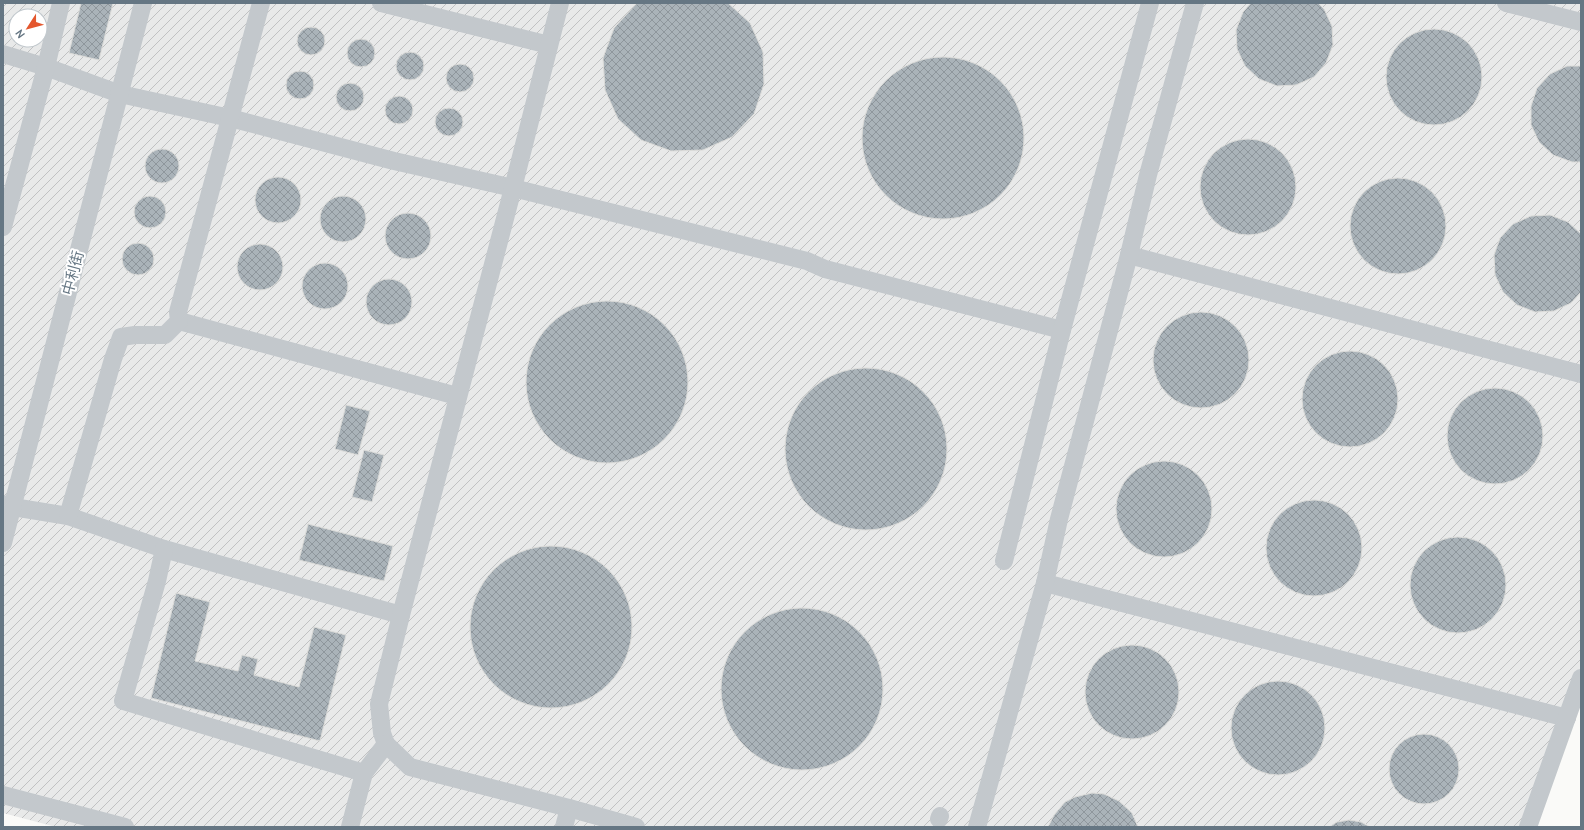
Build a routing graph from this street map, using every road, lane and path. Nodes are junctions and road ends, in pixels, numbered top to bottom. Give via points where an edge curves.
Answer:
1 (61, 3) edge
2 (143, 3) edge
3 (261, 3) edge
4 (381, 3) edge
5 (560, 3) edge
6 (1150, 3) edge
7 (1195, 3) edge
8 (1506, 3) edge
9 (1581, 22) edge
10 (548, 45) junction
11 (3, 54) edge
12 (46, 67) junction
13 (120, 94) junction
14 (230, 118) junction
15 (513, 188) junction
16 (3, 227) edge
17 (1129, 255) junction
18 (178, 321) junction
19 (1062, 330) junction
20 (1581, 374) edge
21 (457, 396) junction
22 (8, 506) edge
23 (68, 516) junction
24 (3, 543) edge
25 (164, 549) junction
26 (1004, 561) dead end
27 (1045, 583) junction
28 (400, 615) junction
29 (1581, 678) edge
30 (1566, 718) junction
31 (386, 744) junction
32 (364, 773) junction
33 (3, 795) edge
34 (3, 807) edge
35 (568, 808) junction
36 (82, 827) edge
37 (125, 827) edge
38 (350, 827) edge
39 (564, 827) edge
40 (636, 827) edge
41 (977, 827) edge
42 (1528, 827) edge

1 - 12 street
2 - 13 street, 中利街
3 - 14 street
4 - 10 street
5 - 10 street
6 - 19 street
7 - 17 street
8 - 9 street
10 - 15 street
11 - 12 street
12 - 13 street
12 - 16 street
13 - 14 street
13 - 22 street, 中利街
14 - 15 street via 394,161
14 - 18 street via 178,312
15 - 19 street via 807,261 825,269
15 - 21 street
17 - 20 street
17 - 27 street via 1059,519
18 - 21 street
18 - 23 street via 165,335 122,337 113,359
19 - 26 street
21 - 28 street
22 - 23 street
22 - 24 street, 中利街
23 - 25 street
25 - 28 street
25 - 32 street via 122,701
27 - 30 street
27 - 41 street
28 - 31 street via 379,704 382,733
29 - 30 street
30 - 42 street
31 - 32 street
31 - 35 street via 410,767
32 - 38 street
33 - 37 street
34 - 36 street
35 - 39 street
35 - 40 street

